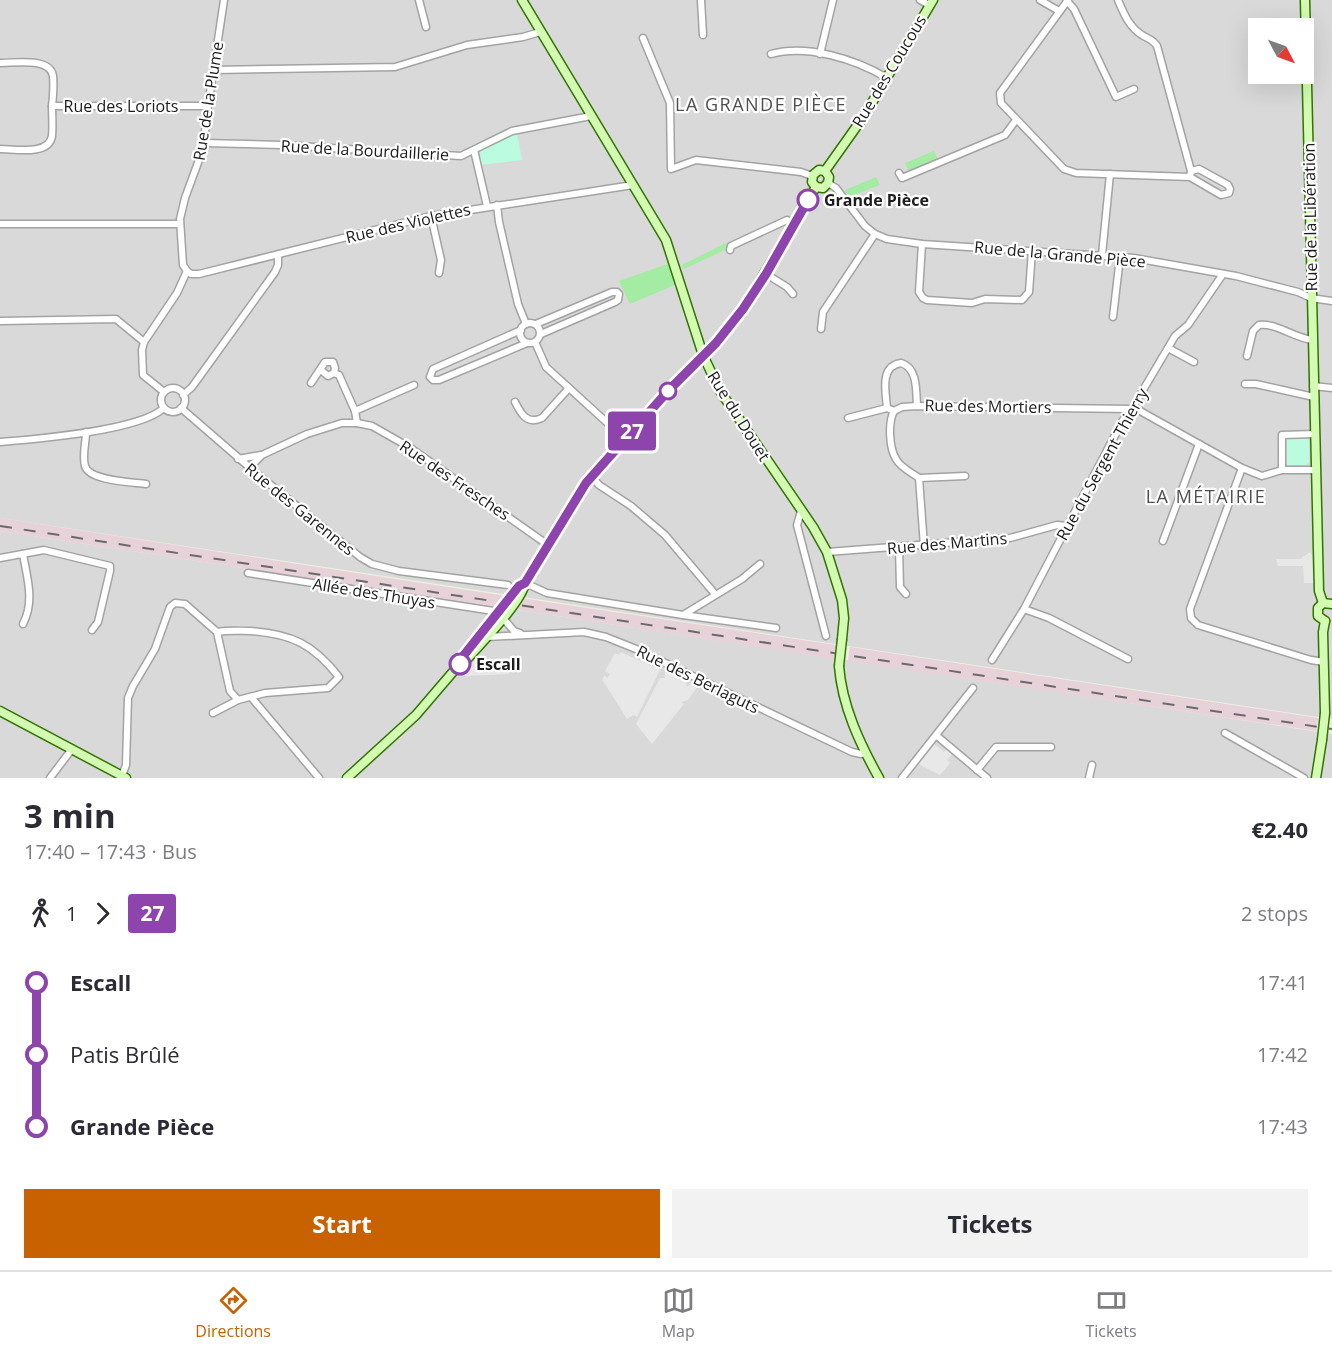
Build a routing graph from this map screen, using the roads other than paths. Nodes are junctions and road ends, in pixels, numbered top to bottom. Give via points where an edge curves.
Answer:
1 (224, 0) edge
2 (419, 0) edge
3 (522, 0) edge
4 (701, 0) edge
5 (832, 0) edge
6 (920, 0) edge
7 (1040, 0) edge
8 (1118, 0) edge
9 (1305, 0) edge
10 (1068, 1) edge
11 (931, 3) edge
12 (1059, 11) junction
13 (426, 27) dead end
14 (540, 32) junction
15 (703, 35) dead end
16 (643, 38) dead end
17 (771, 54) dead end
18 (820, 54) junction
19 (0, 63) edge
20 (214, 70) junction
21 (887, 78) junction
22 (1134, 89) dead end
23 (52, 106) junction
24 (207, 106) junction
25 (591, 116) junction
26 (1016, 120) junction
27 (204, 142) junction
28 (0, 149) edge
29 (474, 150) junction
30 (825, 171) junction
31 (899, 173) dead end
32 (1110, 174) junction
33 (1191, 174) junction
34 (812, 176) junction
35 (828, 183) junction
36 (633, 184) junction
37 (816, 187) junction
38 (497, 205) junction
39 (487, 206) junction
40 (431, 216) junction
41 (794, 223) junction
42 (0, 224) edge
43 (180, 224) junction
44 (875, 234) junction
45 (922, 244) junction
46 (730, 250) dead end
47 (1032, 251) junction
48 (278, 255) junction
49 (1102, 255) junction
50 (1120, 257) junction
51 (187, 271) junction
52 (439, 273) dead end
53 (766, 274) junction
54 (1223, 274) junction
55 (793, 294) dead end
56 (1311, 298) junction
57 (1332, 301) edge
58 (1113, 317) dead end
59 (0, 321) edge
60 (526, 324) junction
61 (536, 324) junction
62 (820, 329) dead end
63 (521, 330) junction
64 (541, 334) junction
65 (1313, 340) junction
66 (144, 342) junction
67 (535, 342) junction
68 (527, 343) junction
69 (1168, 348) junction
70 (704, 355) junction
71 (1247, 356) dead end
72 (1194, 362) dead end
73 (321, 370) junction
74 (334, 373) junction
75 (311, 383) dead end
76 (1245, 384) dead end
77 (414, 385) dead end
78 (1313, 387) junction
79 (569, 388) junction
80 (1332, 388) edge
81 (164, 392) junction
82 (183, 395) junction
83 (1314, 397) junction
84 (515, 402) dead end
85 (917, 406) junction
86 (164, 408) junction
87 (181, 408) junction
88 (1132, 408) junction
89 (890, 410) junction
90 (355, 411) junction
91 (848, 418) dead end
92 (357, 423) junction
93 (86, 432) junction
94 (1315, 434) junction
95 (625, 439) junction
96 (0, 442) edge
97 (1199, 444) junction
98 (262, 455) junction
99 (238, 459) junction
100 (249, 468) junction
101 (1242, 468) junction
102 (1282, 470) junction
103 (1316, 470) junction
104 (965, 476) dead end
105 (592, 477) junction
106 (919, 478) junction
107 (146, 484) dead end
108 (801, 511) junction
109 (1066, 526) junction
110 (1163, 541) dead end
111 (548, 545) junction
112 (924, 546) junction
113 (899, 547) junction
114 (827, 552) junction
115 (22, 554) junction
116 (0, 558) edge
117 (760, 564) dead end
118 (248, 573) dead end
119 (525, 583) junction
120 (508, 585) dead end
121 (715, 594) junction
122 (906, 594) dead end
123 (1327, 604) edge
124 (1024, 609) junction
125 (502, 613) junction
126 (683, 615) junction
127 (1328, 620) edge
128 (23, 624) dead end
129 (776, 628) dead end
130 (92, 630) dead end
131 (217, 632) junction
132 (523, 635) junction
133 (826, 636) dead end
134 (484, 637) junction
135 (1128, 659) dead end
136 (992, 660) dead end
137 (1324, 662) junction
138 (973, 688) dead end
139 (251, 697) junction
140 (238, 700) junction
141 (1328, 710) edge
142 (0, 711) edge
143 (213, 713) dead end
144 (1225, 733) dead end
145 (937, 736) junction
146 (1052, 747) dead end
147 (72, 749) junction
148 (865, 753) junction
149 (1092, 765) dead end
150 (977, 770) junction
151 (124, 777) edge
152 (50, 778) edge
153 (319, 778) edge
154 (347, 778) edge
155 (879, 778) edge
156 (902, 778) edge
157 (987, 778) edge
158 (1089, 778) edge
159 (1304, 778) edge
160 (1316, 778) edge

1 - 20 street, Rue de la Plume
2 - 13 street
3 - 14 street, Rue du Douet
4 - 15 street
5 - 18 street
6 - 11 street
7 - 12 street
8 - 33 street via 1131,27 1157,46
9 - 56 street, Rue de la Libération
10 - 12 street
10 - 22 street via 1116,97
11 - 21 street, Rue des Coucous
12 - 26 street via 1000,93 1000,103
14 - 20 street via 467,45 395,67
14 - 25 street, Rue du Douet
16 - 34 street via 669,102 671,169 696,160
17 - 18 street via 786,50
18 - 21 street via 869,68
19 - 23 street, Rue des Loriots via 49,67 53,75
20 - 24 street, Rue de la Plume
21 - 30 street, Rue des Coucous
23 - 24 street, Rue des Loriots
23 - 28 street via 52,138 48,145 40,149
24 - 27 street, Rue de la Plume
25 - 29 street, Rue de la Bourdaillerie via 512,131
25 - 36 street, Rue du Douet
26 - 31 street via 1005,135 902,178
26 - 32 street via 1064,169
27 - 29 street, Rue de la Bourdaillerie via 461,156
27 - 43 street, Rue de la Plume
29 - 39 street
30 - 34 street via 819,170
30 - 35 street
32 - 33 street
32 - 49 street
33 - 33 street via 1221,195 1230,193 1228,185 1199,169
34 - 37 street
35 - 37 street via 823,188
35 - 44 street via 837,188
36 - 38 street, Rue des Violettes
36 - 70 street, Rue du Douet via 666,240
37 - 41 street
38 - 39 street, Rue des Violettes
38 - 60 street via 518,304
39 - 40 street, Rue des Violettes
40 - 48 street, Rue des Violettes
40 - 52 street via 441,260
41 - 46 street via 787,220 731,246
41 - 53 street
42 - 43 street
43 - 51 street, Rue de la Plume via 183,265
44 - 45 street, Rue de la Grande Pièce
44 - 62 street via 823,312
45 - 47 street, Rue de la Grande Pièce
45 - 47 street via 919,292 927,300 950,302 1022,300 1029,292
47 - 49 street, Rue de la Grande Pièce
48 - 51 street, Rue des Violettes via 199,274
48 - 82 street via 275,272
49 - 50 street, Rue de la Grande Pièce
50 - 54 street, Rue de la Grande Pièce
50 - 58 street
51 - 66 street
53 - 55 street
53 - 70 street via 736,319
54 - 56 street, Rue de la Grande Pièce
54 - 69 street, Rue du Sergent Thierry
56 - 57 street, Rue de la Grande Pièce
56 - 65 street, Rue de la Libération
59 - 66 street via 116,319
60 - 61 street
60 - 63 street
61 - 64 street
61 - 64 street via 612,292 619,294 615,302
63 - 68 street via 520,336
63 - 68 street via 433,369 430,377 439,380
64 - 67 street
65 - 71 street via 1268,324 1259,325 1253,331
65 - 78 street, Rue de la Libération
66 - 81 street via 143,375
67 - 68 street
67 - 79 street via 546,367
69 - 72 street
69 - 88 street, Rue du Sergent Thierry
70 - 95 street
70 - 108 street, Rue du Douet via 720,391
73 - 74 street via 325,375
73 - 74 street via 323,363 330,361 335,365
73 - 75 street
74 - 90 street via 339,375
76 - 83 street
77 - 90 street
78 - 80 street
78 - 83 street, Rue de la Libération
79 - 84 street via 536,421 521,414
79 - 95 street
81 - 82 street via 174,388
81 - 86 street
82 - 87 street
83 - 94 street, Rue de la Libération
85 - 88 street, Rue des Mortiers
85 - 89 street, Rue des Mortiers
85 - 89 street via 914,375 901,363 886,375
86 - 87 street via 174,412
86 - 93 street via 143,420
87 - 99 street, Rue des Garennes
88 - 97 street, Rue des Mortiers
88 - 109 street, Rue du Sergent Thierry
89 - 91 street, Rue des Mortiers
89 - 106 street via 896,461
90 - 92 street
92 - 98 street, Rue des Fresches via 342,423 307,434
92 - 111 street, Rue des Fresches via 372,426 409,447
93 - 96 street
93 - 107 street via 84,462 88,471 98,477
94 - 102 street via 1282,435
94 - 103 street, Rue de la Libération
95 - 105 street
97 - 101 street, Rue des Mortiers
97 - 110 street
98 - 99 street, Rue des Fresches
98 - 100 street, Rue des Fresches
99 - 100 street, Rue des Garennes
100 - 120 street, Rue des Garennes via 349,551 372,564
101 - 102 street, Rue des Mortiers via 1262,476
101 - 137 street via 1190,609 1191,618 1198,625
102 - 103 street, Rue des Mortiers
103 - 123 street, Rue de la Libération via 1319,591
104 - 106 street
105 - 111 street
105 - 121 street via 665,535
106 - 112 street
108 - 114 street, Rue du Douet
108 - 133 street via 797,525
109 - 112 street, Rue des Martins via 1010,538
109 - 124 street, Rue du Sergent Thierry
111 - 119 street
112 - 113 street, Rue des Martins
113 - 114 street, Rue des Martins
113 - 122 street via 900,587
114 - 148 street, Rue du Douet, bridge via 842,600 839,666 844,700
115 - 116 street
115 - 128 street via 29,593 29,612
115 - 130 street via 44,549 110,566 98,622
117 - 121 street
118 - 125 street, Allée des Thuyas
119 - 125 street
119 - 125 street via 513,604
119 - 126 street via 554,594
121 - 126 street
123 - 127 street, Rue de la Libération via 1318,607 1317,614
124 - 135 street
124 - 136 street, Rue du Sergent Thierry
125 - 132 street via 514,631
125 - 134 street
126 - 129 street
127 - 137 street via 1323,632
131 - 139 street via 268,632 294,638 319,654 339,677 328,688
131 - 140 street via 230,691
131 - 151 street via 185,604 170,607 155,649 128,698
132 - 134 street, Rue des Berlaguts
132 - 148 street, Rue des Berlaguts via 584,633 615,640 852,752
134 - 154 street via 416,715
137 - 141 street
138 - 145 street
139 - 140 street
139 - 153 street
140 - 143 street
141 - 160 street, bridge
142 - 147 street
144 - 159 street
145 - 150 street
145 - 156 street
146 - 150 street via 996,747
147 - 151 street
147 - 152 street
148 - 155 street, Rue du Douet
149 - 158 street
150 - 157 street

